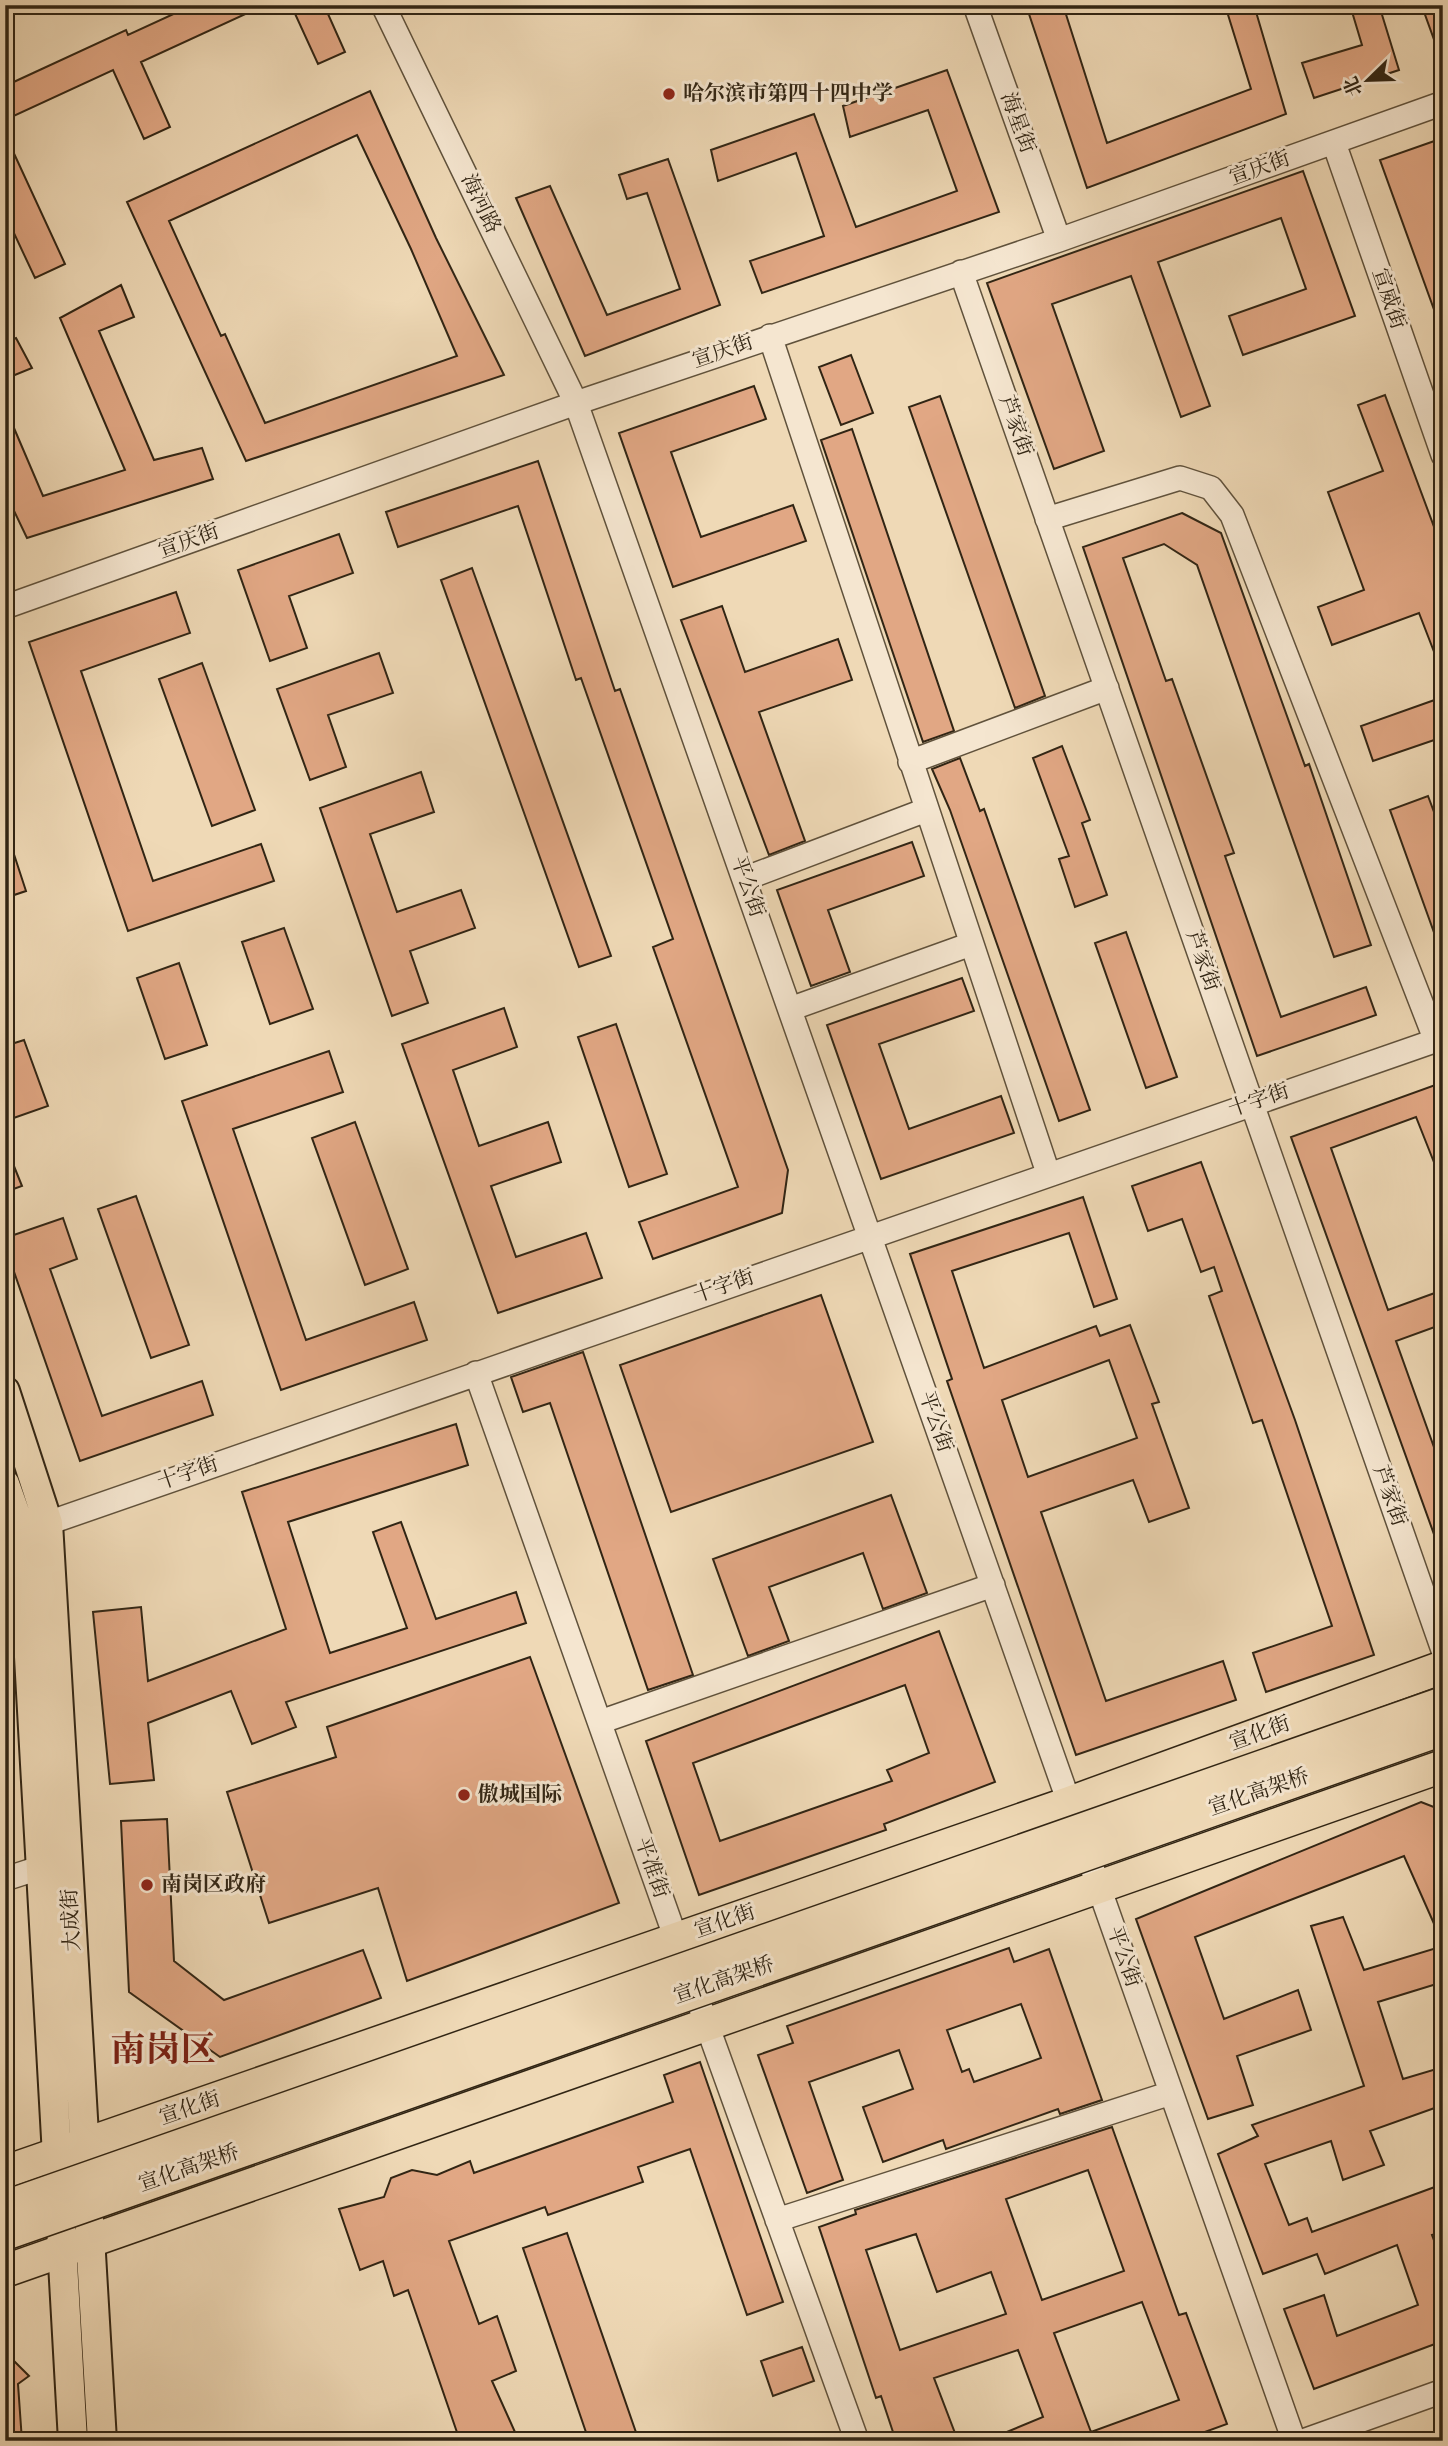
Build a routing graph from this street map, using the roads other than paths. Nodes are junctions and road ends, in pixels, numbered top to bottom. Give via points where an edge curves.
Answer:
1 (383, 5) edge
2 (975, 5) edge
3 (1443, 103) edge
4 (1334, 143) junction
5 (1059, 240) junction
6 (961, 272) junction
7 (770, 336) junction
8 (576, 403) junction
9 (1434, 404) edge
10 (1443, 454) edge
11 (1047, 519) junction
12 (5, 607) edge
13 (1107, 688) junction
14 (910, 762) junction
15 (926, 810) junction
16 (744, 879) junction
17 (971, 944) junction
18 (790, 1009) junction
19 (1439, 1040) edge
20 (1252, 1103) junction
21 (1048, 1173) junction
22 (870, 1236) junction
23 (477, 1373) junction
24 (6, 1398) edge
25 (5, 1484) edge
26 (48, 1523) junction
27 (13, 1535) edge
28 (993, 1585) junction
29 (1443, 1650) edge
30 (1443, 1667) edge
31 (1443, 1703) edge
32 (600, 1722) junction
33 (1443, 1729) edge
34 (1443, 1766) edge
35 (1069, 1803) junction
36 (39, 1868) junction
37 (5, 1879) edge
38 (1099, 1886) junction
39 (676, 1939) junction
40 (706, 2024) junction
41 (1171, 2092) junction
42 (85, 2146) junction
43 (55, 2156) junction
44 (5, 2172) edge
45 (5, 2207) edge
46 (778, 2220) junction
47 (5, 2234) edge
48 (75, 2247) junction
49 (5, 2271) edge
50 (1443, 2391) edge
51 (73, 2441) edge
52 (102, 2441) edge
53 (857, 2441) edge
54 (1294, 2441) edge
55 (1303, 2441) edge

1 - 8 street, 海河路
2 - 5 street, 海星街
3 - 4 street, 宣庆街
4 - 5 street, 宣庆街
4 - 9 street, 宣威街
5 - 6 street, 宣庆街
6 - 7 street, 宣庆街
6 - 11 street, 芦家街
7 - 8 street, 宣庆街
7 - 14 street
8 - 12 street, 宣庆街
8 - 16 street, 平公街
9 - 10 street, 宣威街
11 - 13 street, 芦家街
11 - 19 street via 1180,478 1211,488 1232,515
13 - 14 street
13 - 20 street, 芦家街
14 - 15 street
15 - 16 street
15 - 17 street
16 - 18 street, 平公街
17 - 18 street
17 - 21 street
18 - 22 street, 平公街
19 - 20 street, 十字街
20 - 21 street, 十字街
20 - 29 street, 芦家街
21 - 22 street, 十字街
22 - 23 street, 十字街
22 - 28 street, 平公街
23 - 26 street, 十字街
23 - 32 street, 平准街
24 - 26 main road, 大成街
25 - 27 main road, 大成街
26 - 27 street, 十字街
26 - 42 main road, 大成街
27 - 36 main road, 大成街
28 - 32 street
28 - 35 street, 平公街
30 - 35 highway, 宣化街
31 - 45 highway, 宣化高架桥, bridge
32 - 39 street, 平准街
33 - 47 highway, 宣化高架桥, bridge
34 - 38 highway
35 - 38 street, 平公街
35 - 39 highway, 宣化街
36 - 37 street
36 - 43 main road, 大成街
38 - 40 highway
38 - 41 street, 平公街
39 - 40 street, 平准街
39 - 42 highway, 宣化街
40 - 46 street, 平准街
40 - 48 highway
41 - 46 street
41 - 54 street, 平公街
42 - 43 highway, 宣化街
42 - 48 main road, 大成街
43 - 44 highway, 宣化街
43 - 48 main road, 大成街
46 - 53 street, 平准街
48 - 49 highway
48 - 51 main road, 大成街
48 - 52 main road, 大成街
50 - 55 street

